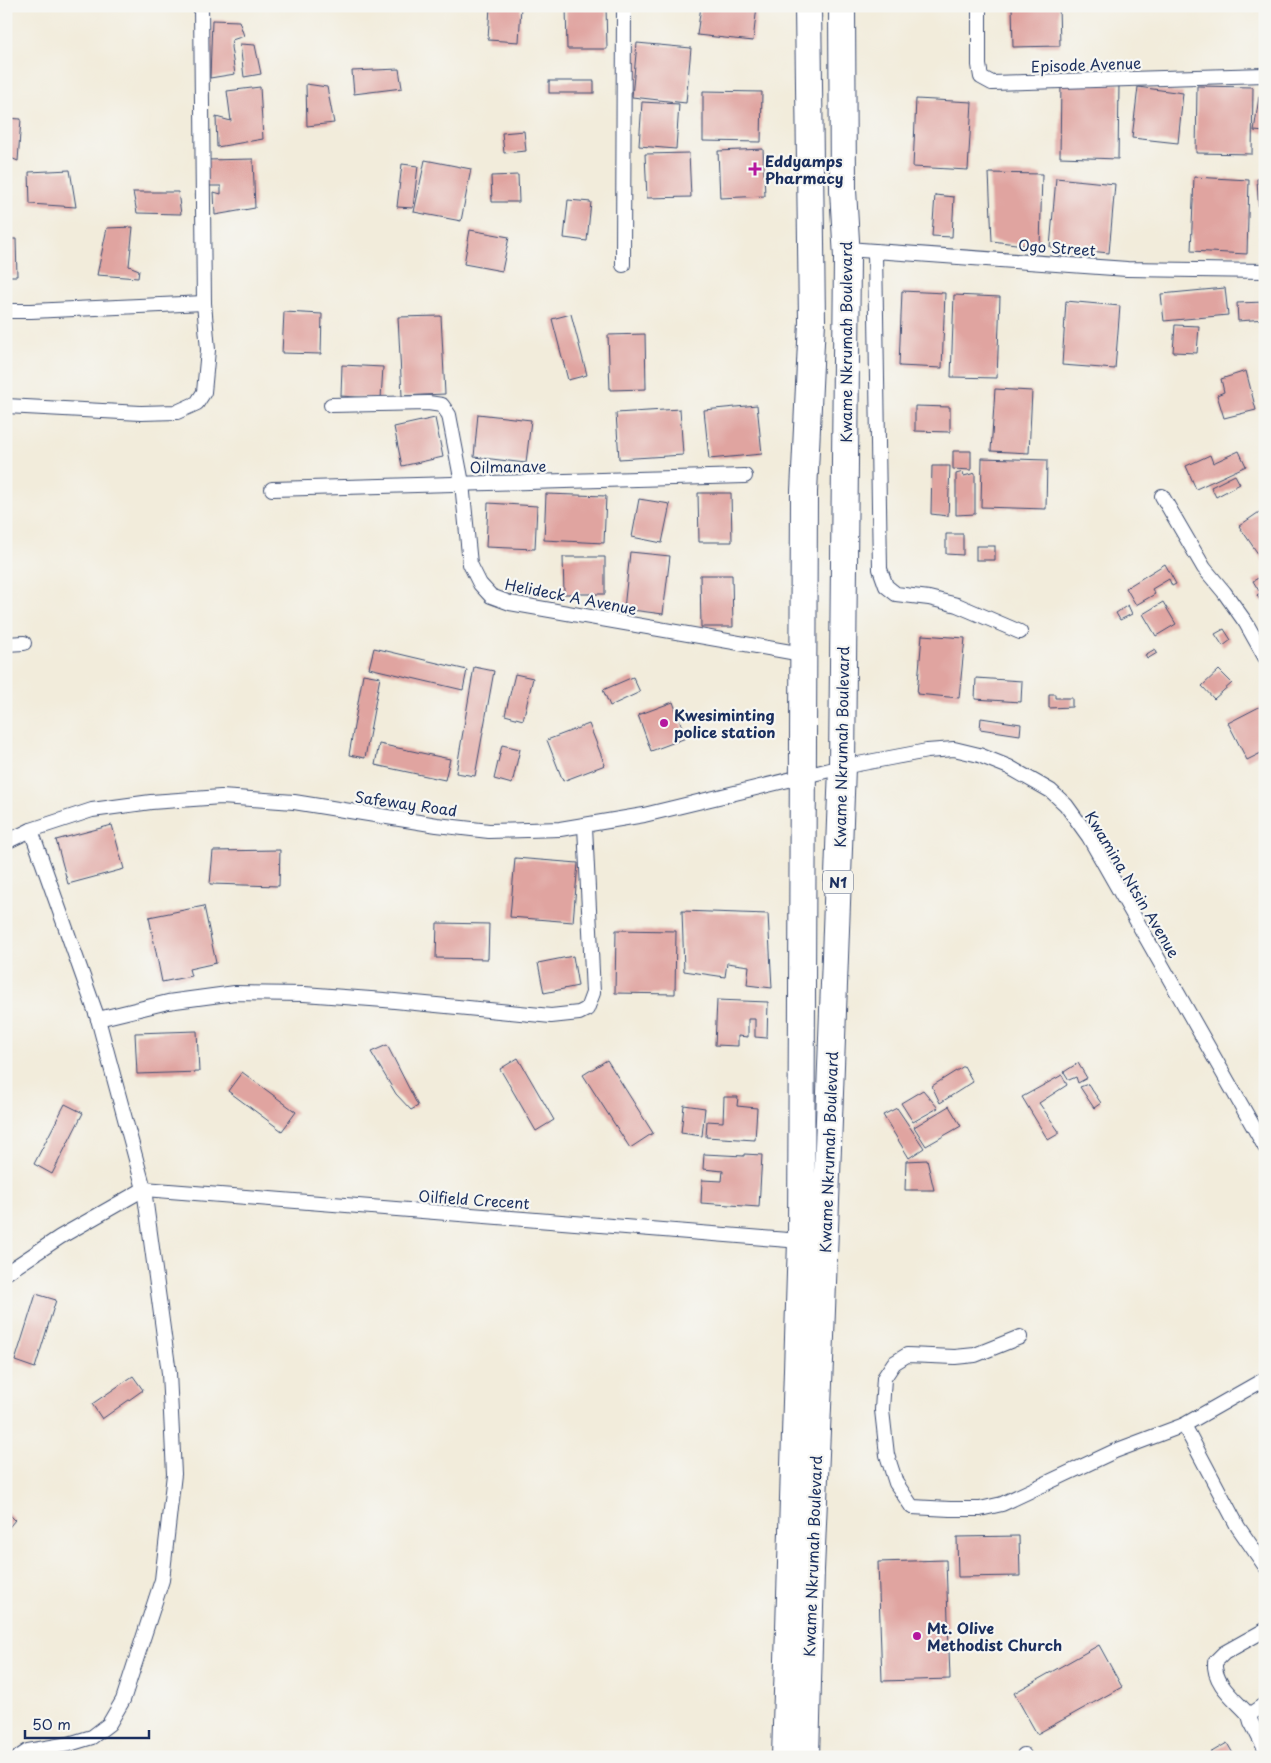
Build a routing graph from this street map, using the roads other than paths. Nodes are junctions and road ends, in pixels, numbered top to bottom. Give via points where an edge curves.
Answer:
1 (201, 6) edge
2 (624, 6) edge
3 (808, 6) edge
4 (842, 6) edge
5 (979, 6) edge
6 (1265, 75) edge
7 (846, 249) junction
8 (874, 250) junction
9 (623, 265) dead end
10 (1265, 271) edge
11 (204, 302) junction
12 (6, 311) edge
13 (331, 405) dead end
14 (6, 406) edge
15 (745, 476) dead end
16 (462, 483) junction
17 (272, 489) dead end
18 (1162, 496) dead end
19 (1020, 632) dead end
20 (24, 643) dead end
21 (6, 644) edge
22 (802, 654) junction
23 (1265, 657) edge
24 (842, 767) junction
25 (803, 775) junction
26 (585, 826) junction
27 (31, 830) junction
28 (6, 842) edge
29 (98, 1020) junction
30 (1265, 1147) edge
31 (144, 1189) junction
32 (801, 1241) junction
33 (6, 1273) edge
34 (1020, 1338) dead end
35 (1265, 1379) edge
36 (1184, 1425) junction
37 (1265, 1566) edge
38 (1265, 1630) edge
39 (1265, 1704) edge
40 (1249, 1715) junction
41 (1265, 1749) edge
42 (19, 1757) edge
43 (785, 1757) edge
44 (806, 1757) edge

1 - 11 street
2 - 9 street
3 - 22 highway, Kwame Nkrumah Boulevard / N1 via 812,321 804,492
4 - 7 highway, Kwame Nkrumah Boulevard / N1
5 - 6 street, Episode Avenue via 981,77 992,82
7 - 8 street, Ogo Street
7 - 24 highway, Kwame Nkrumah Boulevard / N1
8 - 10 street, Ogo Street via 1127,269
8 - 19 street via 880,569 886,586 896,594 957,605
11 - 12 street
11 - 14 street via 208,350 204,392 197,403 177,412 141,413
13 - 16 street, Helideck A Avenue via 428,403 442,406 449,415
15 - 16 street, Oilmanave
16 - 17 street, Oilmanave
16 - 22 street, Helideck A Avenue via 470,564 480,584 491,596 510,603
18 - 23 street via 1204,568 1246,623
20 - 21 street
22 - 25 highway, Kwame Nkrumah Boulevard / N1
24 - 25 street, Kwamina Ntsin Avenue
24 - 30 street, Kwamina Ntsin Avenue via 954,749 1009,767 1061,800 1089,837
24 - 44 highway, Kwame Nkrumah Boulevard / N1
25 - 26 street, Safeway Road via 691,804
25 - 32 highway, Kwame Nkrumah Boulevard / N1
26 - 27 street, Safeway Road via 489,831 294,802 221,796 92,810
26 - 29 street via 593,993 587,1008 579,1013 551,1016 313,994 235,993 168,1002
27 - 28 street, Safeway Road
27 - 29 street
29 - 31 street
31 - 32 street, Oilfield Crecent
31 - 33 street via 60,1237
31 - 42 street via 170,1373 174,1474 162,1580 123,1700 109,1724 92,1737 28,1751
32 - 43 highway, Kwame Nkrumah Boulevard / N1
34 - 36 street via 974,1355 907,1355 894,1363 884,1378 882,1410 887,1455 896,1483 912,1507 980,1509 1002,1504 1115,1452
35 - 36 street
36 - 37 street via 1238,1527
38 - 40 street via 1224,1653 1215,1662 1214,1670 1221,1684
39 - 40 street
40 - 41 street

